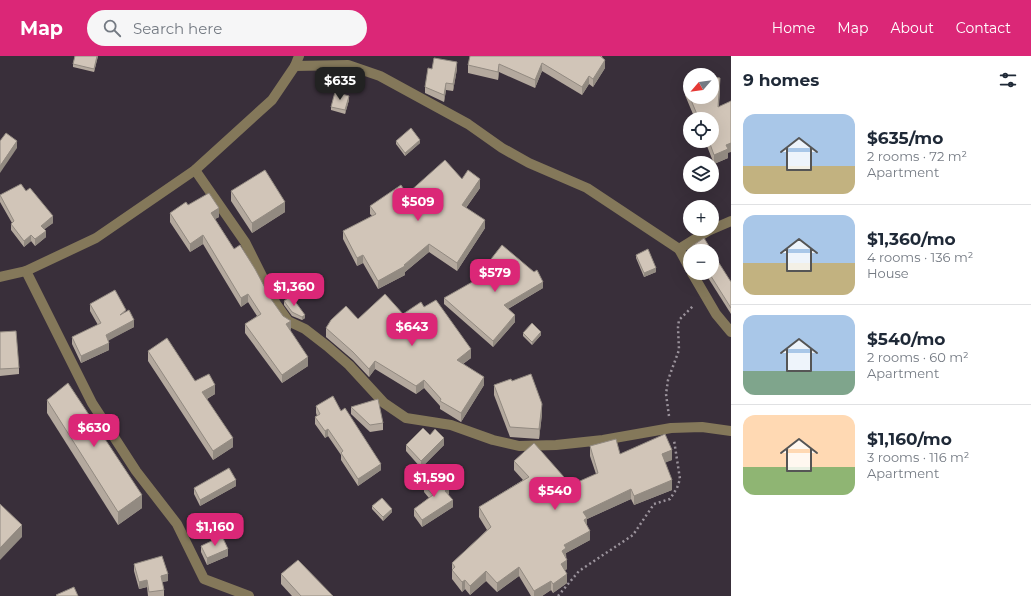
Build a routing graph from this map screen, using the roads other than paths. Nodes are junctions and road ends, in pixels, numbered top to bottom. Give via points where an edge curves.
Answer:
1 (299, 56) edge
2 (295, 66) junction
3 (195, 170) junction
4 (731, 221) edge
5 (678, 249) junction
6 (683, 257) edge
7 (26, 271) junction
8 (0, 277) edge
9 (696, 280) edge
10 (731, 332) edge
11 (731, 432) edge
12 (250, 596) edge

1 - 2 street
2 - 3 street via 272,100
2 - 5 street via 348,65 380,76 468,124 529,163 587,188
3 - 7 street via 96,238
3 - 11 street via 244,242 276,304 288,321 305,329 327,346 349,365 384,403 406,418 451,425 519,446 556,446 671,428 702,427
4 - 5 street
5 - 6 street
7 - 8 street
7 - 12 street via 92,403 136,471 176,524 204,579
9 - 10 street via 716,314

